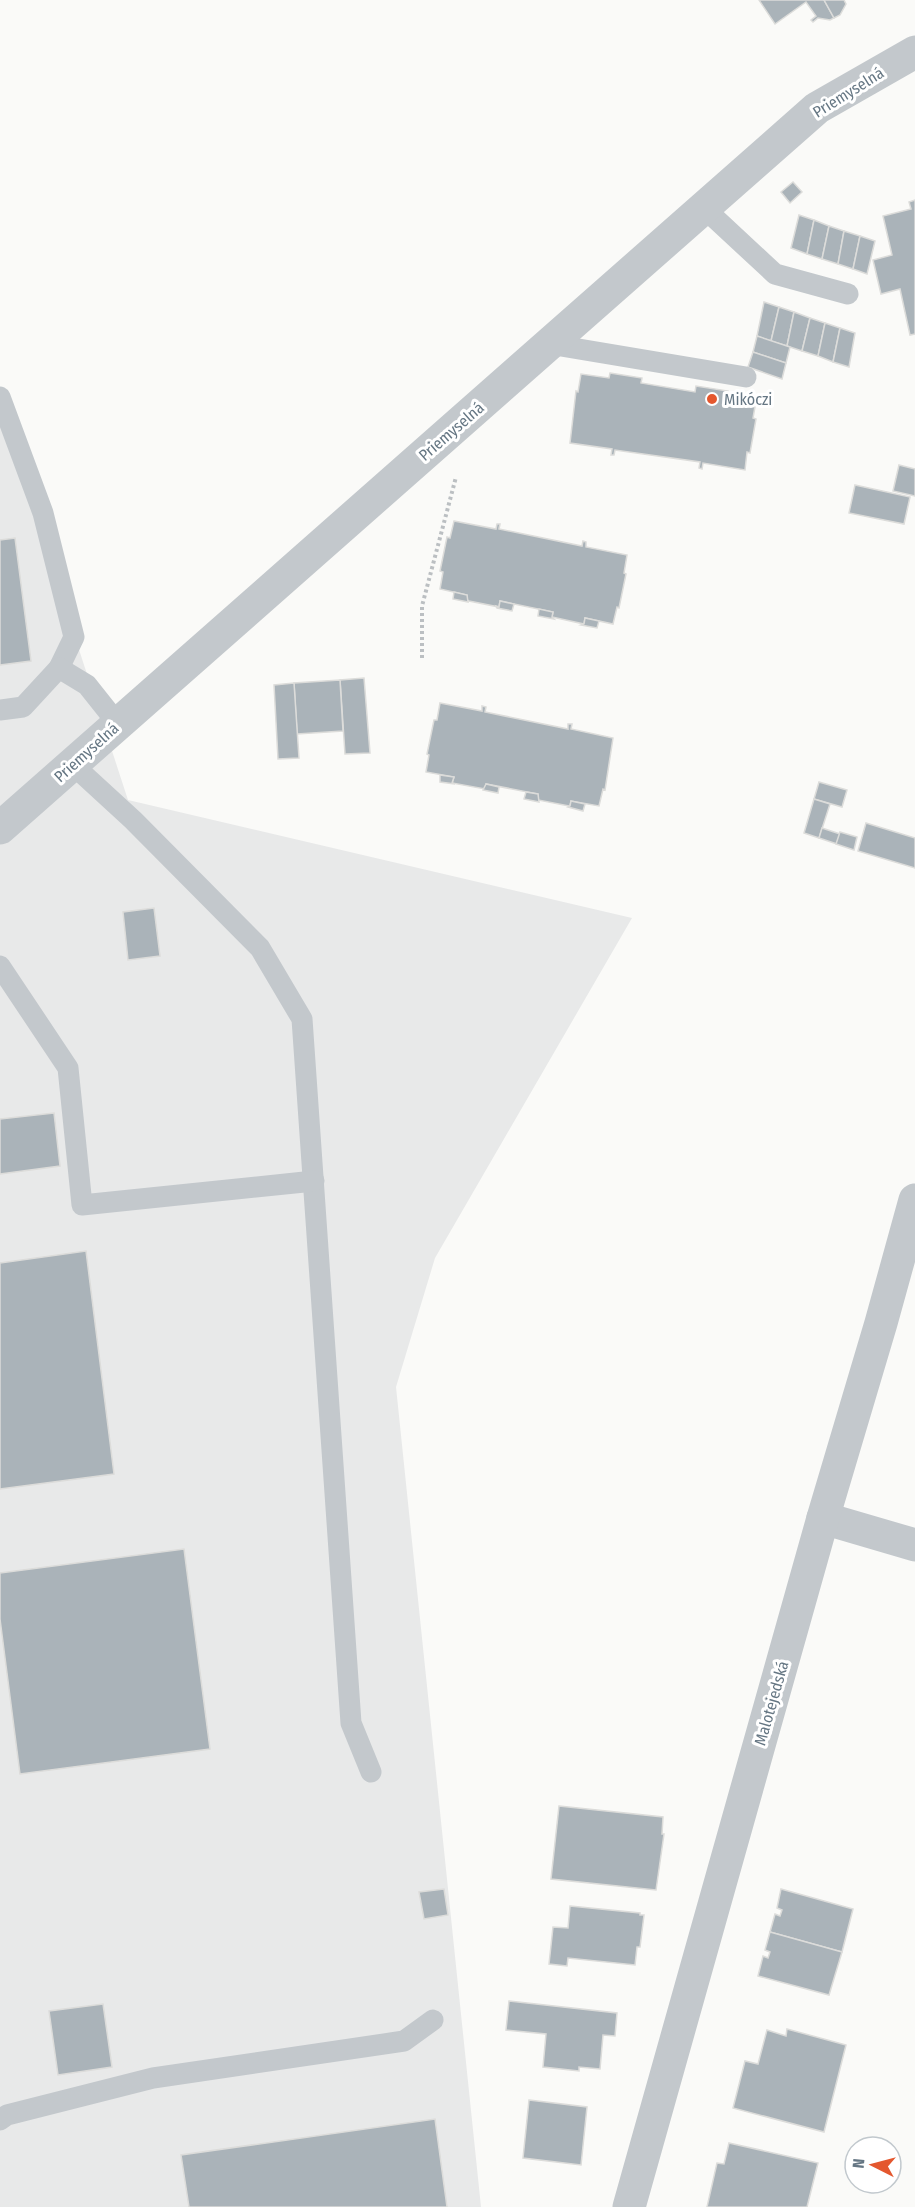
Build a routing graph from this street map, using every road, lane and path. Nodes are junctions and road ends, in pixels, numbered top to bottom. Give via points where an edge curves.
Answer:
1 (915, 52) edge
2 (704, 208) junction
3 (848, 294) dead end
4 (549, 344) junction
5 (746, 377) dead end
6 (0, 397) edge
7 (456, 477) dead end
8 (422, 658) dead end
9 (59, 668) junction
10 (0, 710) edge
11 (118, 724) junction
12 (72, 764) junction
13 (0, 828) edge
14 (0, 966) edge
15 (314, 1181) junction
16 (915, 1200) edge
17 (910, 1239) edge
18 (823, 1518) junction
19 (915, 1545) edge
20 (371, 1772) dead end
21 (433, 2020) dead end
22 (0, 2120) edge
23 (629, 2207) edge

1 - 2 street, Priemyselná via 817,108
2 - 3 lane via 775,274
2 - 4 street, Priemyselná
4 - 5 lane
4 - 11 street, Priemyselná
6 - 9 lane via 43,513 74,637
7 - 8 path via 422,606
9 - 10 lane via 23,707
9 - 11 lane via 87,685
11 - 12 street, Priemyselná
12 - 13 street, Priemyselná
12 - 15 lane via 260,948 302,1019
14 - 15 lane via 68,1068 82,1205
15 - 20 lane via 351,1723
16 - 17 street, Malotejedská
17 - 18 street, Malotejedská
18 - 19 street
18 - 23 street, Malotejedská
21 - 22 lane via 404,2041 153,2078

